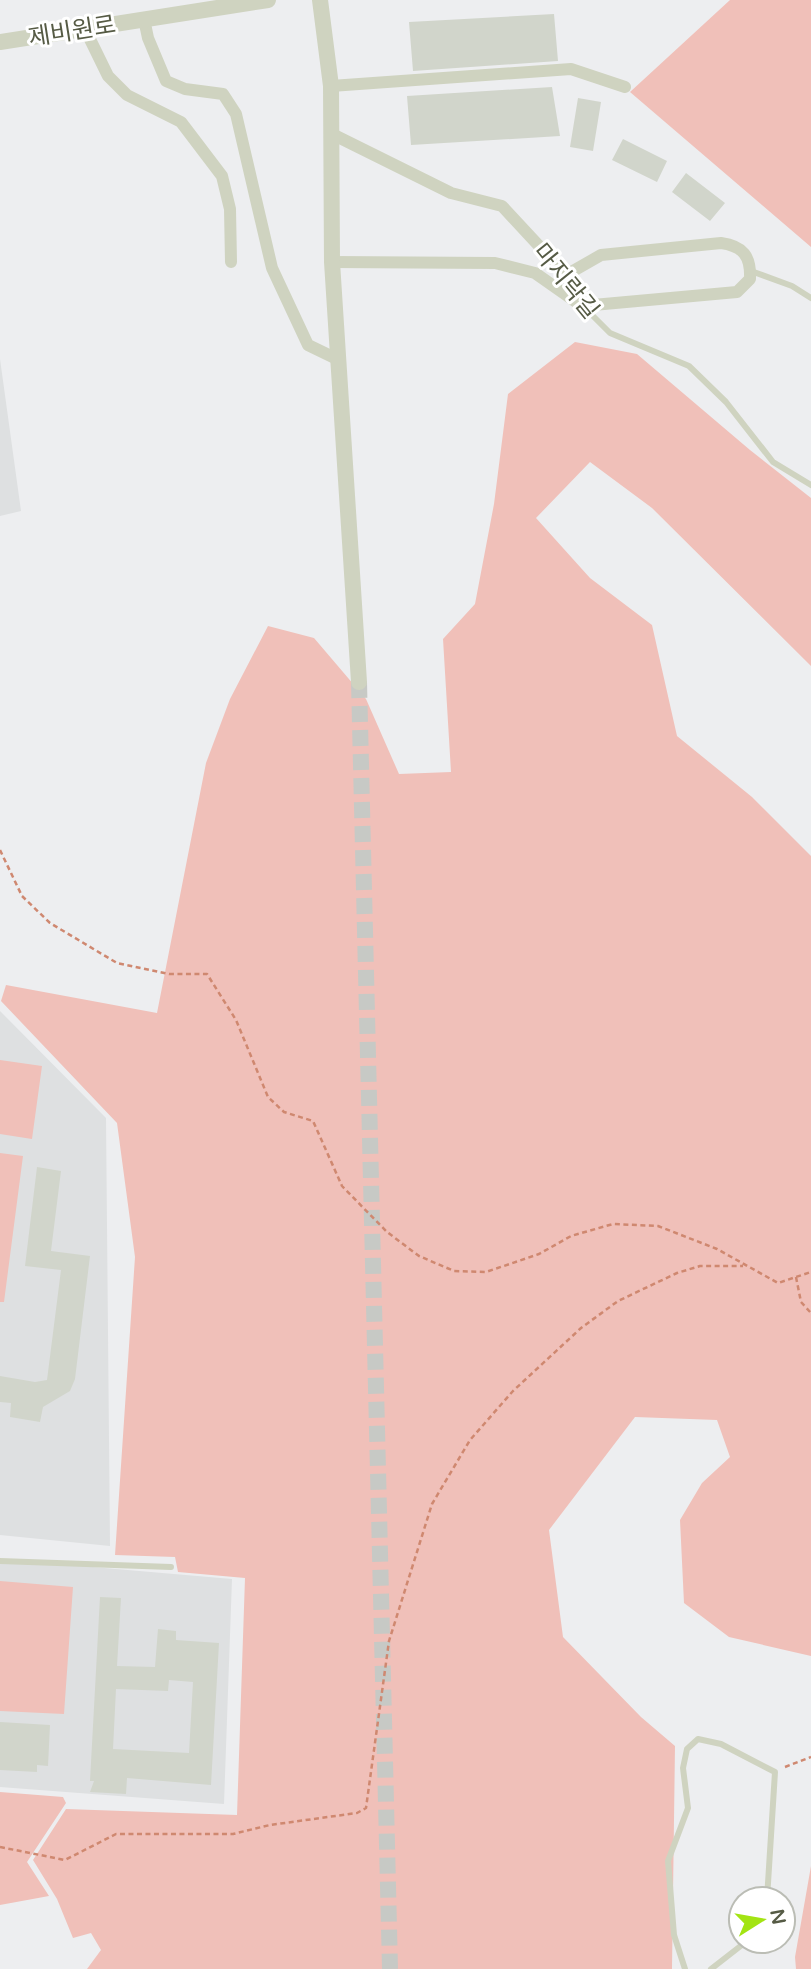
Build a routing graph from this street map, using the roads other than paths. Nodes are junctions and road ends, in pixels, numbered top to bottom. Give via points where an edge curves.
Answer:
1 (268, 0) edge
2 (320, 0) edge
3 (144, 19) junction
4 (85, 29) junction
5 (0, 42) edge
6 (331, 86) junction
7 (625, 87) dead end
8 (332, 134) junction
9 (231, 261) dead end
10 (332, 262) junction
11 (751, 271) junction
12 (566, 275) junction
13 (811, 298) edge
14 (582, 306) junction
15 (339, 359) junction
16 (811, 485) edge
17 (359, 682) tunnel mouth
18 (0, 1561) edge
19 (171, 1567) dead end
20 (768, 1885) edge
21 (730, 1955) edge
22 (685, 1969) edge
23 (712, 1969) edge

1 - 3 street, 제비원로
2 - 6 street
3 - 4 street, 제비원로
3 - 15 street via 166,81 185,89 223,94 236,114 272,268 308,345
4 - 5 street, 제비원로
4 - 9 street via 108,76 127,94 181,122 222,176 230,209
6 - 7 street via 570,69
6 - 8 street
8 - 10 street
8 - 12 street, 마지락길 via 451,192 502,206
10 - 14 street via 495,263 535,274
10 - 15 street
11 - 12 street via 741,249 721,243 601,256
11 - 13 lane
11 - 14 street via 750,279 737,292
12 - 14 street, 마지락길
14 - 16 lane, 마지락길 via 610,333 689,366 726,402 773,462
15 - 17 street
18 - 19 lane
20 - 22 lane via 775,1772 720,1744 698,1740 687,1749 683,1768 688,1808 668,1861 674,1934
21 - 23 lane

